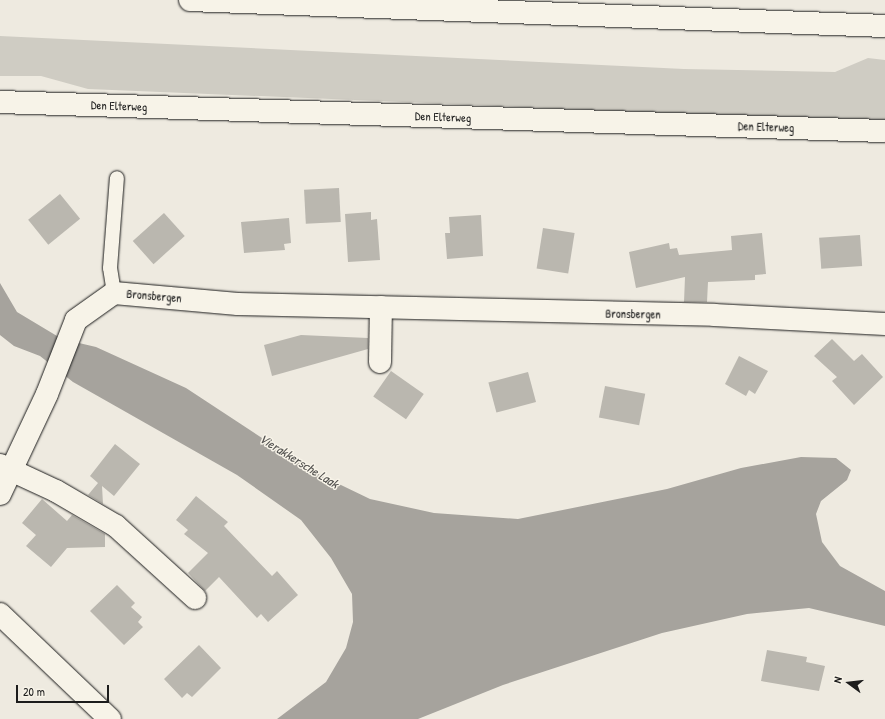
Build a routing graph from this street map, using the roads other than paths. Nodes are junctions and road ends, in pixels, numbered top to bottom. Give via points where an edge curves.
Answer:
1 (190, 0) edge
2 (885, 26) edge
3 (0, 102) edge
4 (885, 131) edge
5 (117, 178) dead end
6 (114, 293) junction
7 (381, 307) junction
8 (885, 324) edge
9 (380, 362) dead end
10 (6, 468) edge
11 (0, 494) edge
12 (195, 598) dead end
13 (0, 614) edge
14 (110, 719) edge

1 - 2 street
3 - 4 street, Den Elterweg
5 - 6 lane via 110,268
6 - 7 street, Bronsbergen via 238,304
6 - 10 street, Bronsbergen via 76,320 48,394
7 - 8 street, Bronsbergen via 714,316
7 - 9 street
10 - 11 street, Bronsbergen
10 - 12 street via 88,508 116,526
13 - 14 street

